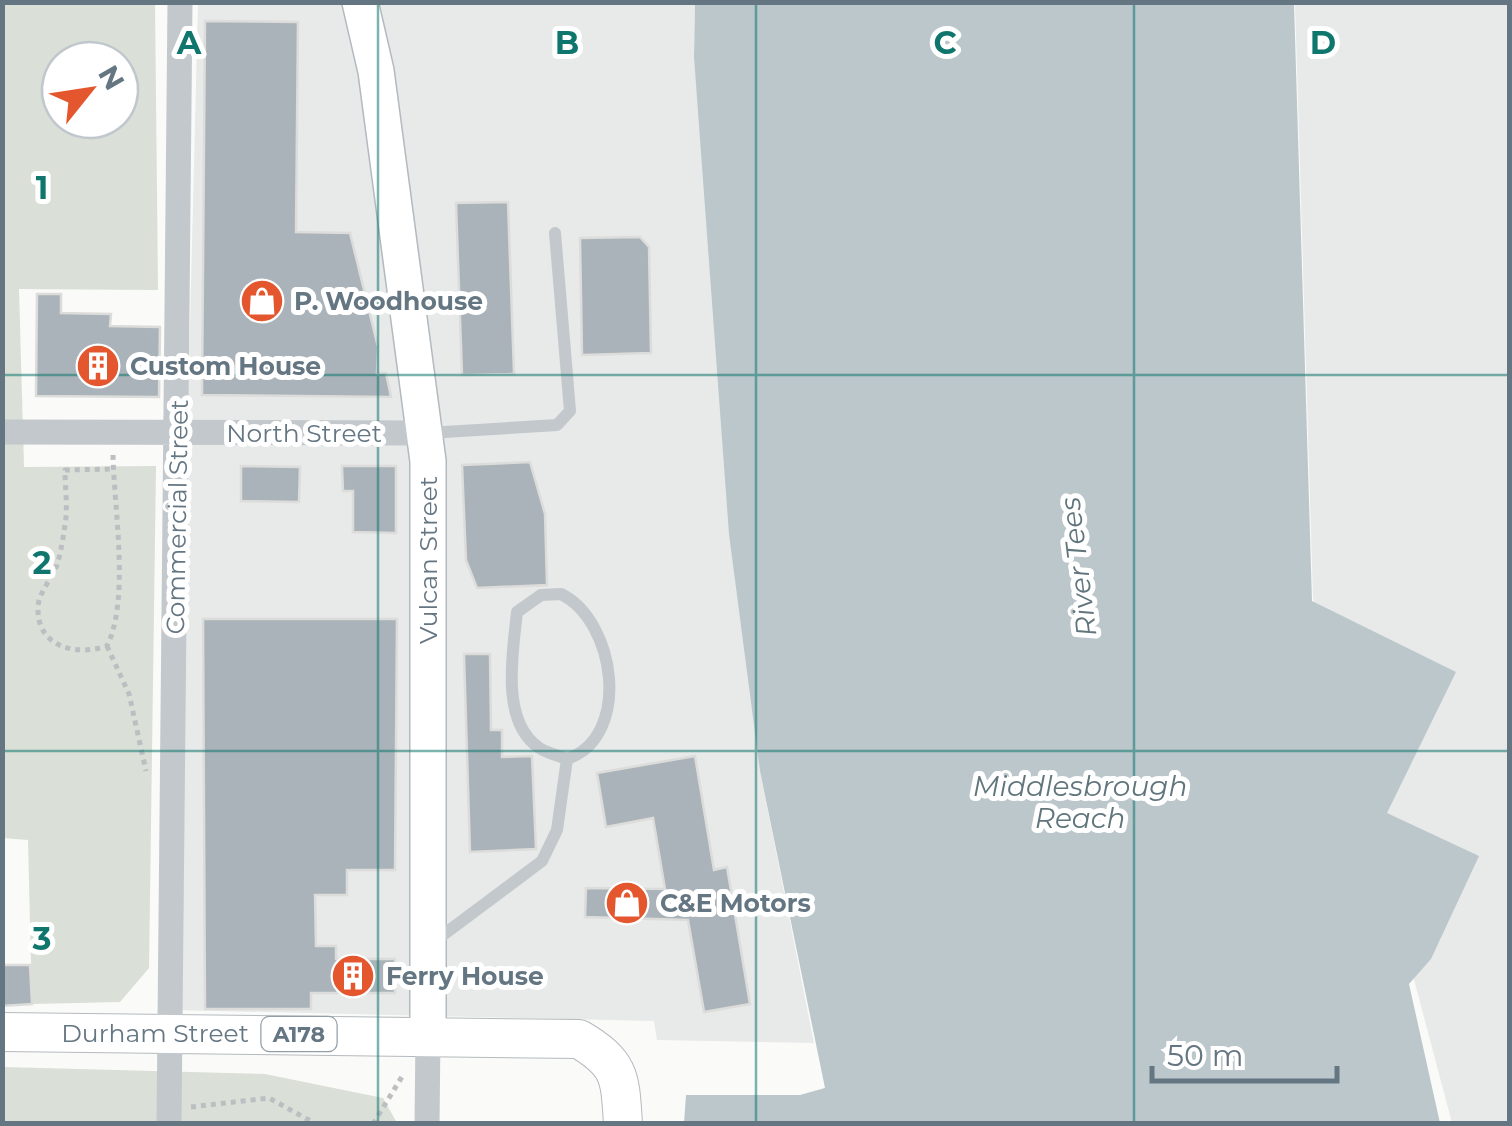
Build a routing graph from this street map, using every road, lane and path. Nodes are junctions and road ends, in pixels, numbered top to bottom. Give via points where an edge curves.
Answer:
1 (180, 2) edge
2 (360, 2) edge
3 (554, 233) dead end
4 (2, 432) edge
5 (112, 432) junction
6 (178, 433) junction
7 (425, 433) junction
8 (113, 469) junction
9 (107, 646) junction
10 (567, 759) junction
11 (146, 771) dead end
12 (429, 946) junction
13 (2, 1032) edge
14 (170, 1032) junction
15 (428, 1036) junction
16 (169, 1117) edge
17 (316, 1124) edge
18 (427, 1124) edge
19 (624, 1124) edge

1 - 6 street, Commercial Street
2 - 7 street, Vulcan Street via 376,71
3 - 7 lane via 570,411 557,425
4 - 5 street, North Street
5 - 6 street, North Street
5 - 8 path
6 - 7 street, North Street
6 - 14 street, Commercial Street
7 - 12 street, Vulcan Street
8 - 9 path via 118,600
8 - 9 path via 65,470 66,522 56,566 37,604 51,641 87,652
9 - 11 path via 129,694
10 - 10 lane via 537,747 514,701 517,612 541,595 576,601 602,644 606,719 587,752
10 - 12 lane via 556,830 542,861
12 - 15 street, Vulcan Street
13 - 14 main road, Durham Street / A178
14 - 15 main road, Durham Street / A178
14 - 16 street, Commercial Street
15 - 18 street, Vulcan Street
15 - 19 main road, A178 via 578,1039 606,1055 620,1077
16 - 17 path via 269,1098

